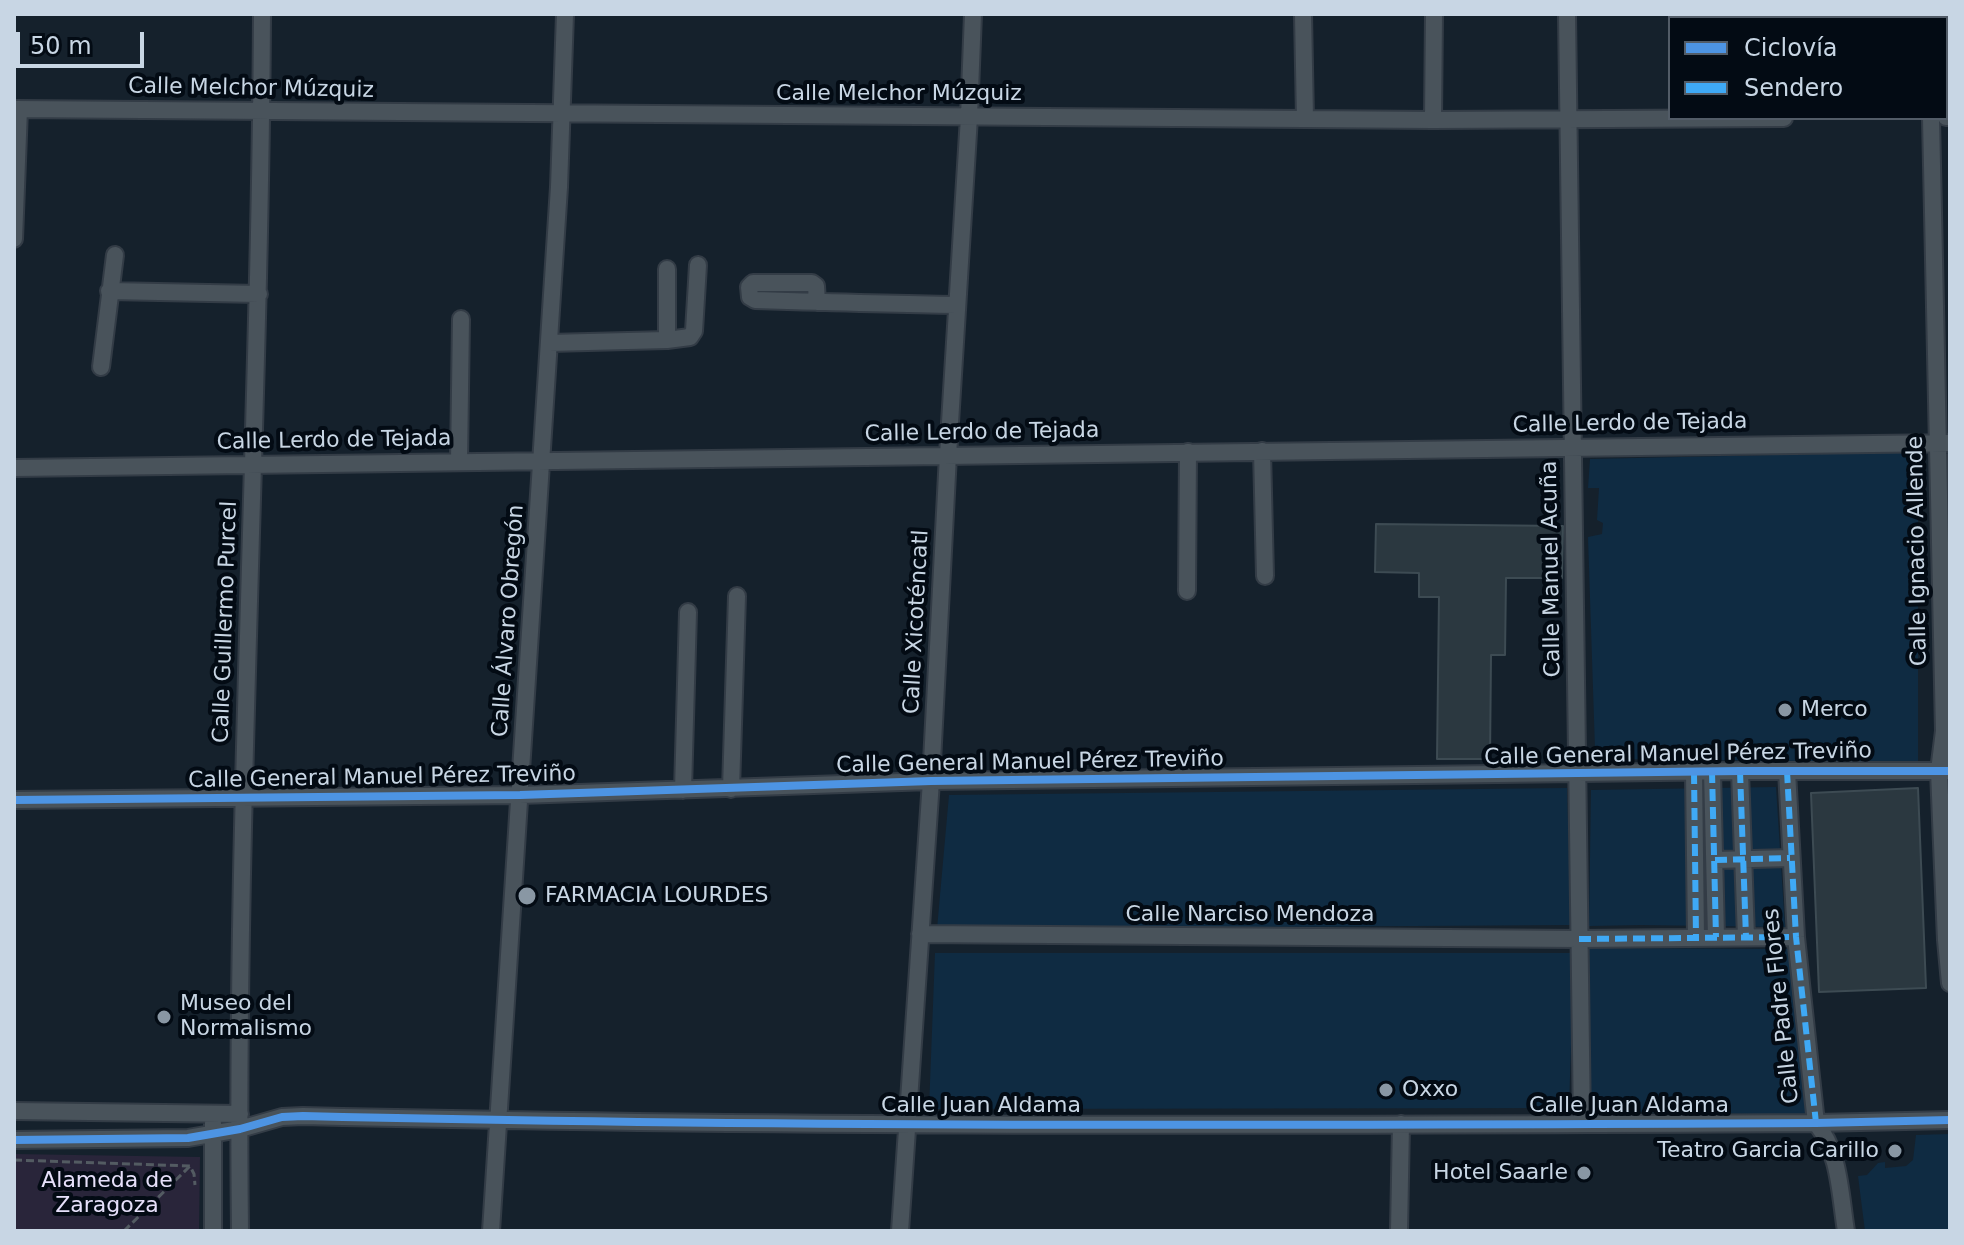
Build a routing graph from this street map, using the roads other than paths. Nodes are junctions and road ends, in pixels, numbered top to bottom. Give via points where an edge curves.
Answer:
1 (262, 14) edge
2 (565, 14) edge
3 (973, 14) edge
4 (1303, 14) edge
5 (1434, 14) edge
6 (1567, 14) edge
7 (17, 109) edge
8 (261, 110) junction
9 (562, 114) junction
10 (969, 117) junction
11 (1305, 119) junction
12 (1668, 119) edge
13 (1433, 120) junction
14 (1569, 120) junction
15 (1931, 120) edge
16 (14, 239) edge
17 (115, 255) dead end
18 (698, 265) dead end
19 (667, 269) dead end
20 (109, 291) junction
21 (259, 294) junction
22 (817, 302) dead end
23 (957, 305) junction
24 (461, 319) dead end
25 (667, 340) junction
26 (549, 343) junction
27 (101, 367) dead end
28 (1944, 443) edge
29 (1573, 446) junction
30 (1262, 451) junction
31 (1188, 452) junction
32 (948, 455) junction
33 (459, 461) junction
34 (542, 461) junction
35 (252, 464) junction
36 (14, 468) edge
37 (1265, 576) dead end
38 (1187, 591) dead end
39 (737, 596) dead end
40 (688, 612) dead end
41 (1712, 771) junction
42 (1740, 771) junction
43 (1787, 771) junction
44 (1945, 771) edge
45 (1694, 772) junction
46 (1577, 774) junction
47 (931, 781) junction
48 (731, 789) junction
49 (683, 790) junction
50 (520, 795) junction
51 (243, 798) junction
52 (14, 800) edge
53 (1790, 858) junction
54 (1715, 860) junction
55 (1745, 860) junction
56 (920, 934) junction
57 (1716, 937) junction
58 (1746, 937) junction
59 (1796, 937) junction
60 (1696, 938) junction
61 (1579, 939) junction
62 (1950, 983) edge
63 (14, 1111) edge
64 (213, 1114) junction
65 (497, 1120) junction
66 (1950, 1120) edge
67 (240, 1121) junction
68 (1816, 1123) junction
69 (907, 1124) junction
70 (1401, 1124) junction
71 (1582, 1124) junction
72 (213, 1134) junction
73 (14, 1140) edge
74 (213, 1231) edge
75 (240, 1231) edge
76 (491, 1231) edge
77 (900, 1231) edge
78 (1399, 1231) edge
79 (1846, 1231) edge

1 - 8 street, Calle Guillermo Purcel
2 - 9 street, Calle Álvaro Obregón
3 - 10 street, Calle Xicoténcatl
4 - 11 street
5 - 13 street
6 - 14 street, Calle Manuel Acuña
7 - 8 street, Calle Melchor Múzquiz
7 - 16 street
8 - 9 street, Calle Melchor Múzquiz
8 - 21 street, Calle Guillermo Purcel
9 - 10 street, Calle Melchor Múzquiz
9 - 26 street, Calle Álvaro Obregón
10 - 11 street, Calle Melchor Múzquiz
10 - 23 street, Calle Xicoténcatl
11 - 13 street, Calle Melchor Múzquiz
12 - 14 street, Calle Melchor Múzquiz
13 - 14 street, Calle Melchor Múzquiz
14 - 29 street, Calle Manuel Acuña
15 - 28 street, Calle Ignacio Allende
17 - 20 street
18 - 25 street via 694,331 687,339
19 - 25 street
20 - 21 street
20 - 27 street
21 - 35 street, Calle Guillermo Purcel
22 - 23 street
23 - 32 street, Calle Xicoténcatl
24 - 33 street
25 - 26 street
26 - 34 street, Calle Álvaro Obregón
28 - 29 street, Calle Lerdo de Tejada
28 - 44 street, Calle Ignacio Allende
29 - 30 street, Calle Lerdo de Tejada
29 - 46 street, Calle Manuel Acuña
30 - 31 street, Calle Lerdo de Tejada
30 - 37 street
31 - 32 street, Calle Lerdo de Tejada
31 - 38 street
32 - 34 street, Calle Lerdo de Tejada
32 - 47 street, Calle Xicoténcatl
33 - 34 street, Calle Lerdo de Tejada
33 - 35 street, Calle Lerdo de Tejada
34 - 50 street, Calle Álvaro Obregón
35 - 36 street, Calle Lerdo de Tejada
35 - 51 street, Calle Guillermo Purcel
39 - 48 street
40 - 49 street
41 - 42 street, Calle General Manuel Pérez Treviño
41 - 45 street, Calle General Manuel Pérez Treviño
41 - 54 street
42 - 43 street, Calle General Manuel Pérez Treviño
42 - 55 street
43 - 44 street, Calle General Manuel Pérez Treviño
43 - 53 street, Calle Padre Flores
44 - 62 street, Calle Ignacio Allende
45 - 46 street, Calle General Manuel Pérez Treviño
45 - 60 street
46 - 47 street, Calle General Manuel Pérez Treviño
46 - 61 street, Calle Manuel Acuña
47 - 48 street, Calle General Manuel Pérez Treviño
47 - 56 street, Calle Xicoténcatl
48 - 49 street, Calle General Manuel Pérez Treviño
49 - 50 street, Calle General Manuel Pérez Treviño
50 - 51 street, Calle General Manuel Pérez Treviño
50 - 65 street, Calle Álvaro Obregón
51 - 52 street, Calle General Manuel Pérez Treviño
51 - 67 street, Calle Guillermo Purcel
53 - 55 street
53 - 59 street, Calle Padre Flores
54 - 55 street
54 - 57 street
55 - 58 street
56 - 61 street, Calle Narciso Mendoza
56 - 69 street, Calle Xicoténcatl
57 - 58 street, Calle Narciso Mendoza
57 - 60 street, Calle Narciso Mendoza
58 - 59 street, Calle Narciso Mendoza
59 - 68 street, Calle Padre Flores
60 - 61 street, Calle Narciso Mendoza
61 - 71 street, Calle Manuel Acuña
63 - 64 street, Calle Juan Aldama
64 - 67 street, Calle Juan Aldama
64 - 72 street
65 - 67 street, Calle Juan Aldama via 303,1116
65 - 69 street, Calle Juan Aldama
65 - 76 street, Calle Álvaro Obregón
66 - 68 street, Calle Juan Aldama
67 - 72 street, Calle Juan Aldama
67 - 75 street, Calle Guillermo Purcel
68 - 71 street, Calle Juan Aldama
68 - 79 street, Calle Padre Flores via 1836,1163
69 - 70 street, Calle Juan Aldama
69 - 77 street, Calle Xicoténcatl
70 - 71 street, Calle Juan Aldama
70 - 78 street
72 - 73 street, Calle Juan Aldama
72 - 74 street

